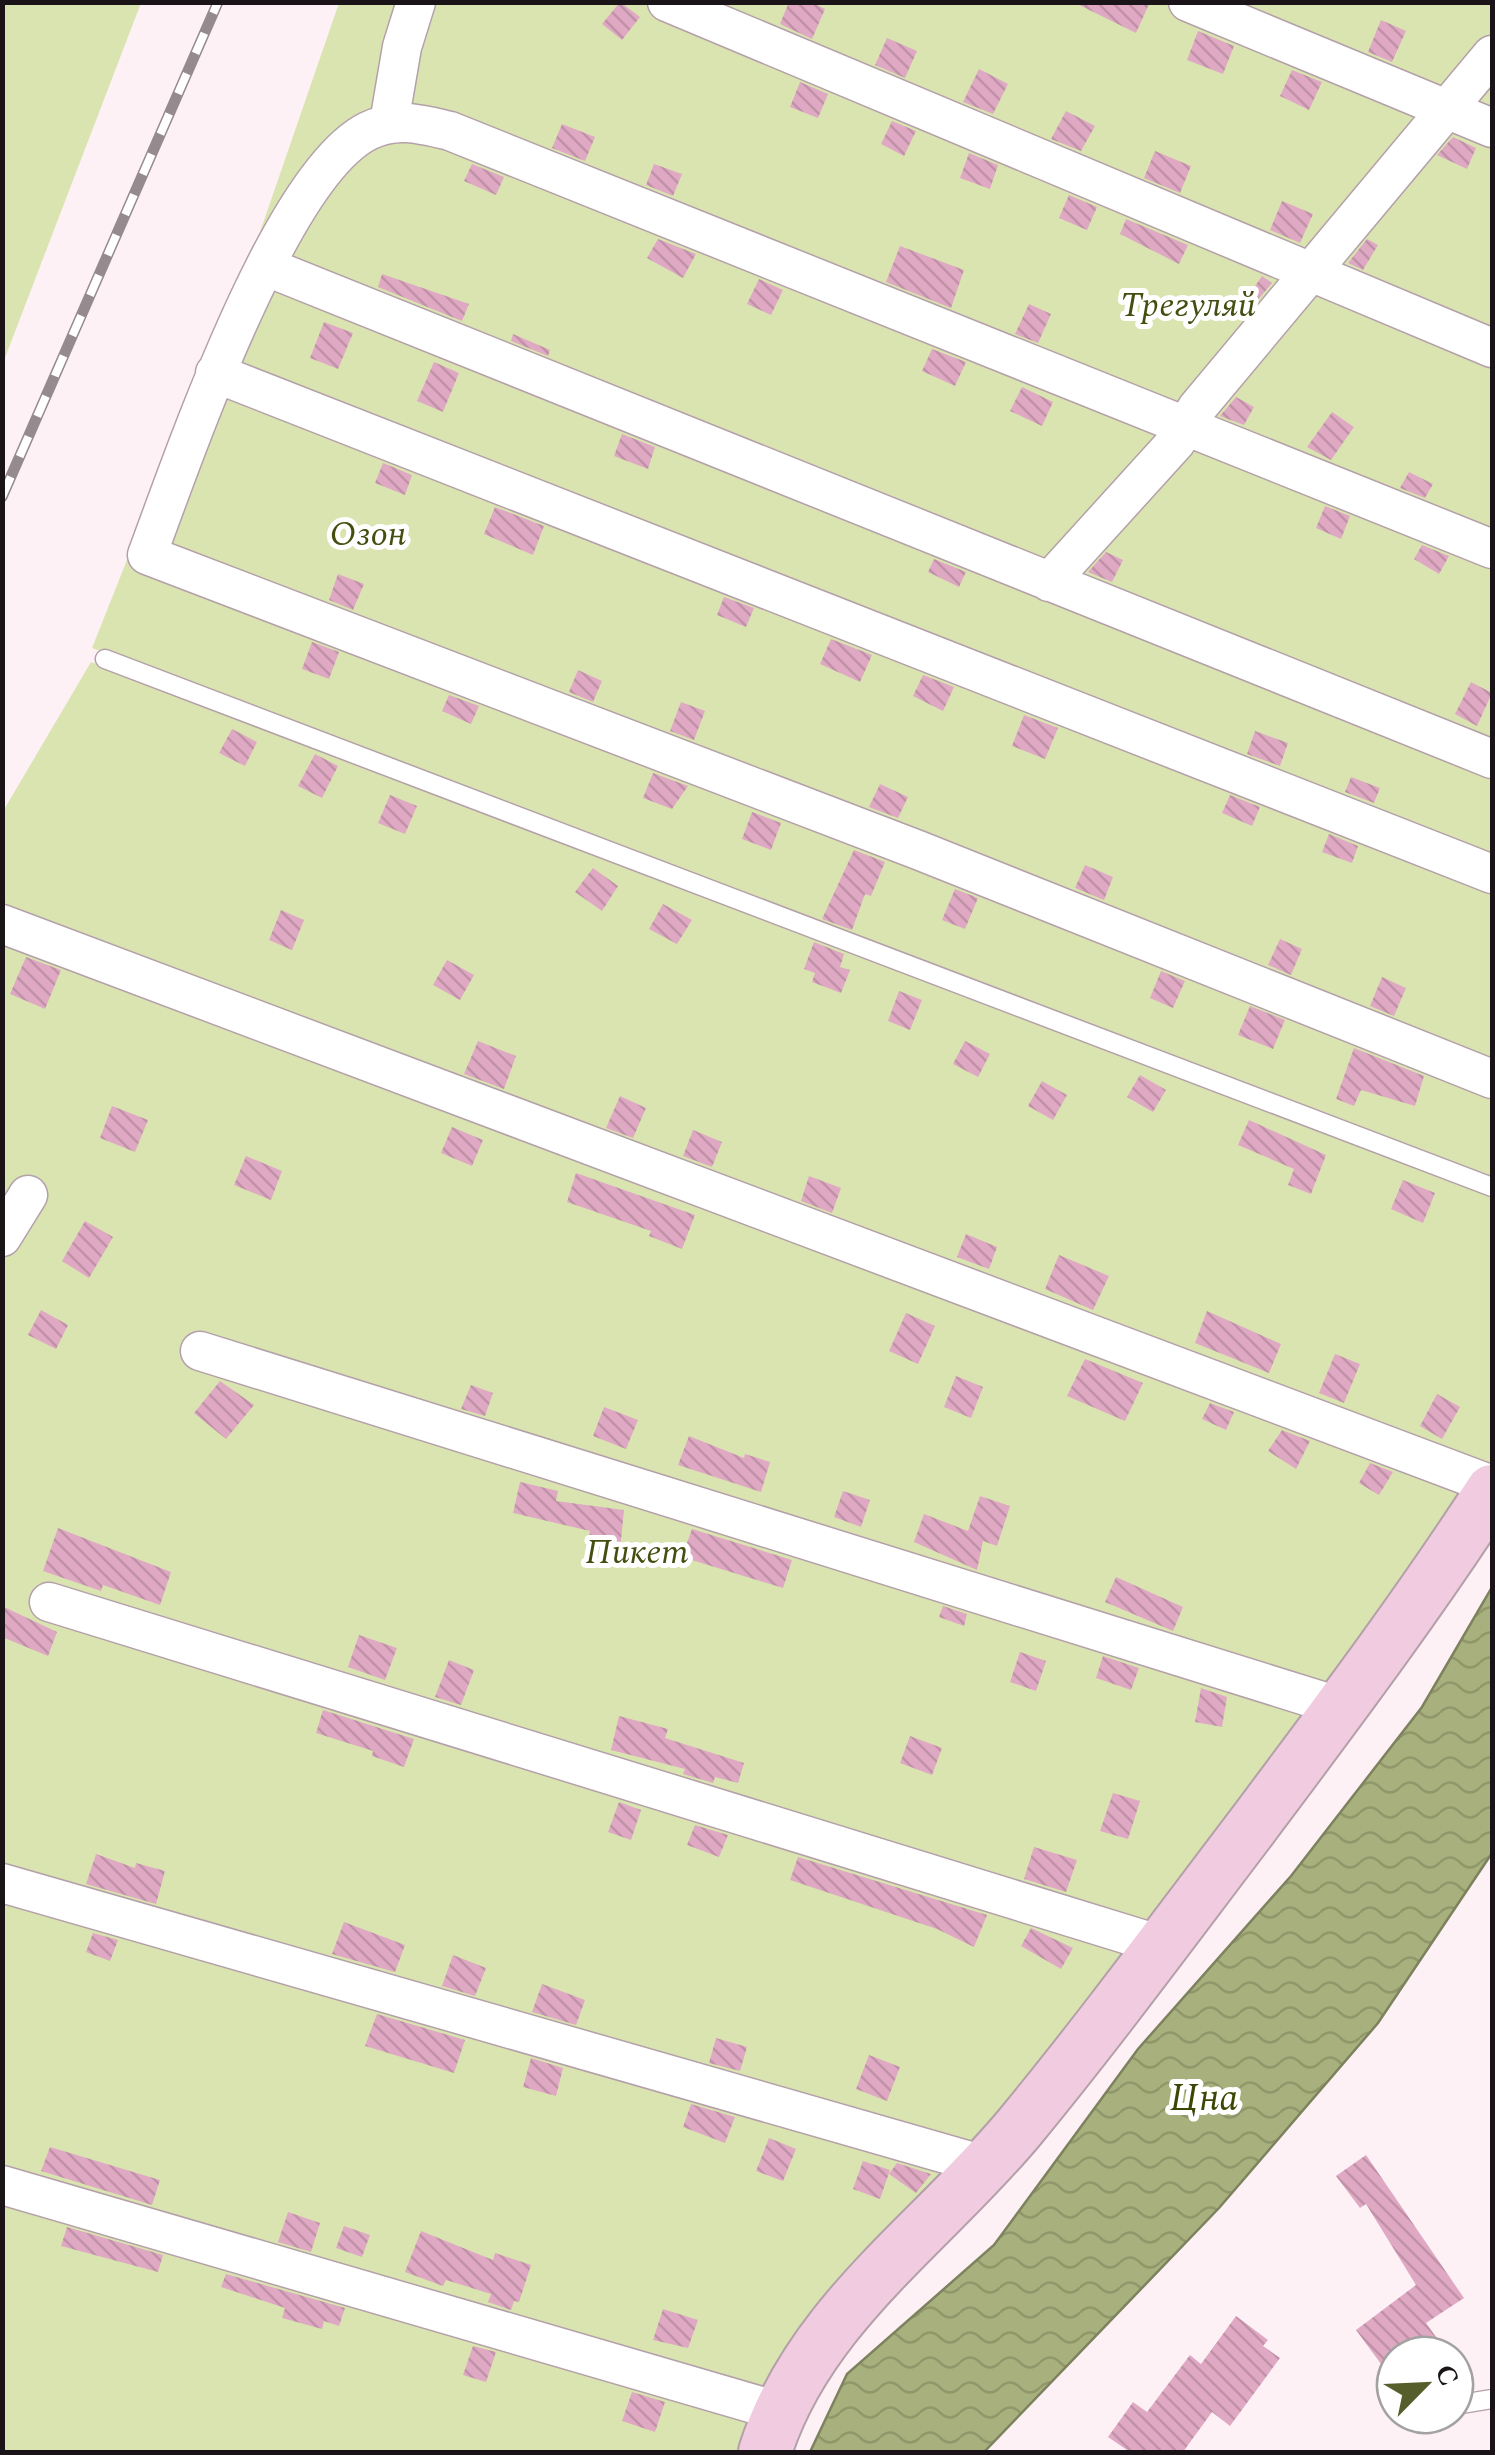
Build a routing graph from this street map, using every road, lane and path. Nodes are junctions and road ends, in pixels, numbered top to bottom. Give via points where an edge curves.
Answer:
1 (416, 2) edge
2 (668, 2) edge
3 (1188, 2) edge
4 (1492, 55) edge
5 (1449, 110) junction
6 (389, 123) junction
7 (1492, 128) edge
8 (267, 267) junction
9 (1312, 273) junction
10 (1492, 348) edge
11 (215, 373) junction
12 (1185, 429) junction
13 (1492, 549) edge
14 (1049, 582) junction
15 (106, 659) dead end
16 (1492, 760) edge
17 (1492, 874) edge
18 (2, 924) edge
19 (1492, 1079) edge
20 (1492, 1187) edge
21 (28, 1195) dead end
22 (2, 1237) edge
23 (200, 1351) dead end
24 (1492, 1488) edge
25 (49, 1602) dead end
26 (1342, 1707) junction
27 (2, 1882) edge
28 (1162, 1945) junction
29 (984, 2164) junction
30 (2, 2186) edge
31 (772, 2432) edge

1 - 6 street
2 - 9 street
3 - 5 street
4 - 5 street
5 - 7 street
5 - 9 street
6 - 8 street via 343,148 314,181
6 - 12 street via 450,131
8 - 11 street
8 - 14 street
9 - 10 street
9 - 12 street
11 - 17 street
11 - 19 street via 147,555 918,850
12 - 13 street
12 - 14 street
14 - 16 street
15 - 20 lane
18 - 24 street
21 - 22 street
23 - 26 street
24 - 26 street
25 - 28 street
26 - 28 street
27 - 29 street
28 - 29 street
29 - 31 street via 848,2306
30 - 31 street

